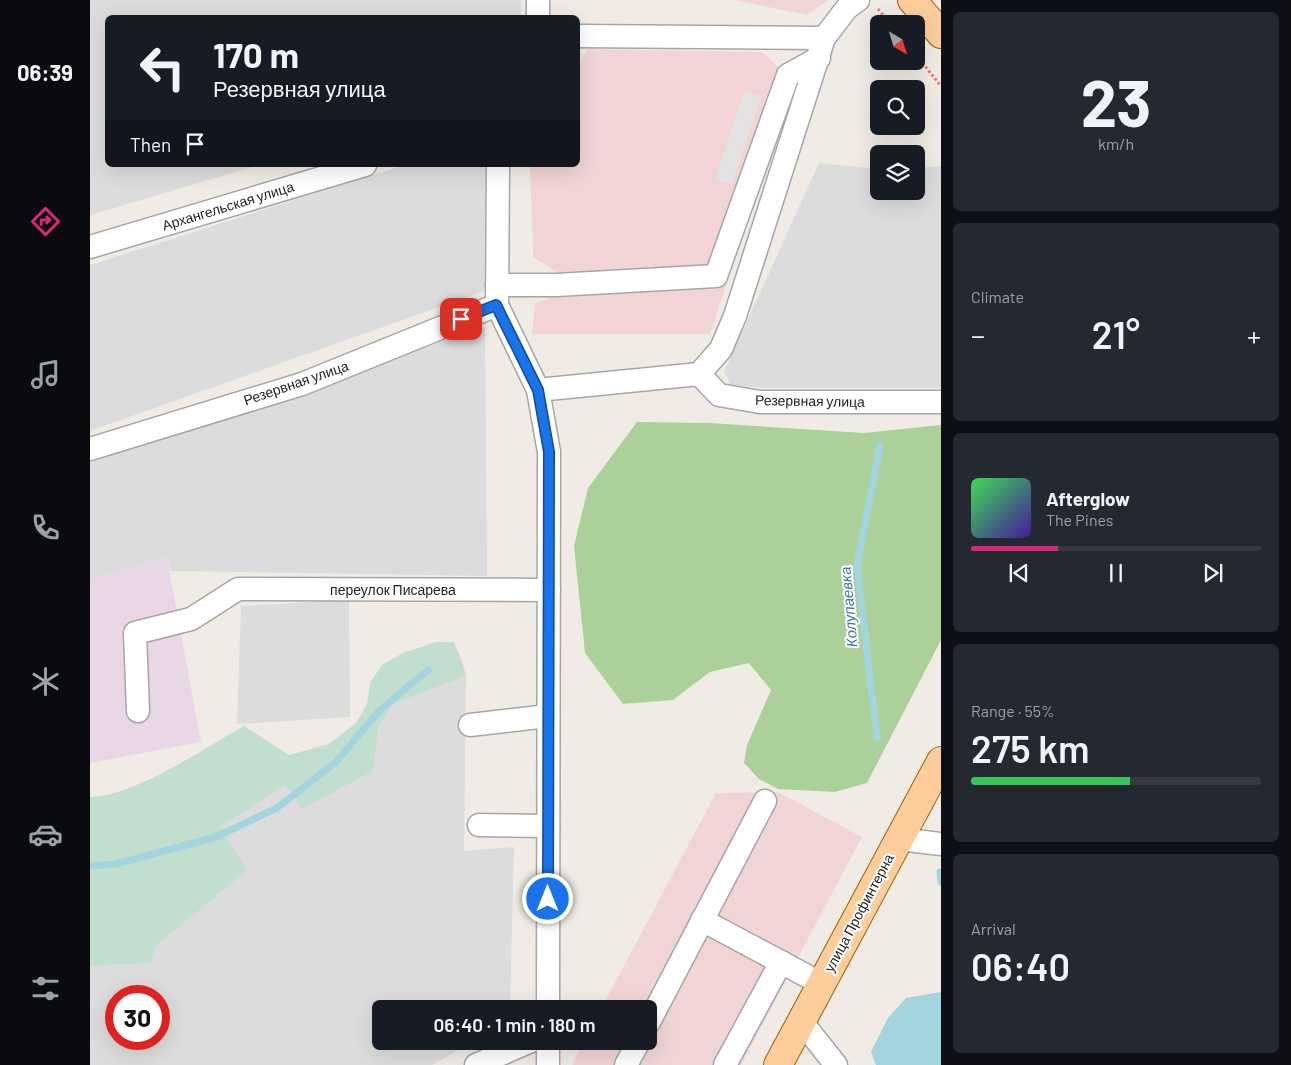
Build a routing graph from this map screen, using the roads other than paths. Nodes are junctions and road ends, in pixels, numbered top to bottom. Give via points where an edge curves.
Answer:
1 (538, 0) edge
2 (912, 0) edge
3 (855, 4) edge
4 (538, 15) edge
5 (941, 34) edge
6 (580, 36) edge
7 (821, 48) junction
8 (359, 167) edge
9 (498, 167) edge
10 (90, 248) edge
11 (497, 295) junction
12 (698, 374) junction
13 (538, 390) junction
14 (941, 402) edge
15 (90, 449) edge
16 (548, 590) junction
17 (138, 711) dead end
18 (548, 716) junction
19 (470, 725) dead end
20 (941, 761) edge
21 (765, 801) dead end
22 (479, 825) dead end
23 (548, 826) junction
24 (899, 839) junction
25 (941, 844) edge
26 (702, 920) junction
27 (781, 962) junction
28 (822, 984) junction
29 (548, 1000) edge
30 (657, 1007) edge
31 (791, 1049) edge
32 (510, 1050) edge
33 (548, 1050) edge
34 (634, 1050) edge
35 (476, 1065) edge
36 (548, 1065) edge
37 (626, 1065) edge
38 (725, 1065) edge
39 (836, 1065) edge

1 - 4 street
2 - 5 main road
3 - 7 street
6 - 7 street
7 - 11 street via 788,75 716,276 556,285
7 - 12 street via 735,316 721,349
8 - 10 street, Архангельская улица
9 - 11 street
11 - 13 street
11 - 15 street, Резервная улица via 302,384
12 - 13 street
12 - 14 street, Резервная улица via 719,395 760,402
13 - 16 street via 549,452
16 - 17 street, переулок Писарева via 238,589 190,620 135,633
16 - 18 street
18 - 19 street
18 - 23 street
20 - 24 main road, улица Профинтерна
21 - 26 street
22 - 23 street
23 - 29 street
24 - 25 street
24 - 28 main road, улица Профинтерна
26 - 27 street
26 - 30 street
27 - 28 street
27 - 38 street
28 - 31 main road, улица Профинтерна
31 - 39 street
32 - 35 street
33 - 36 street
34 - 37 street

